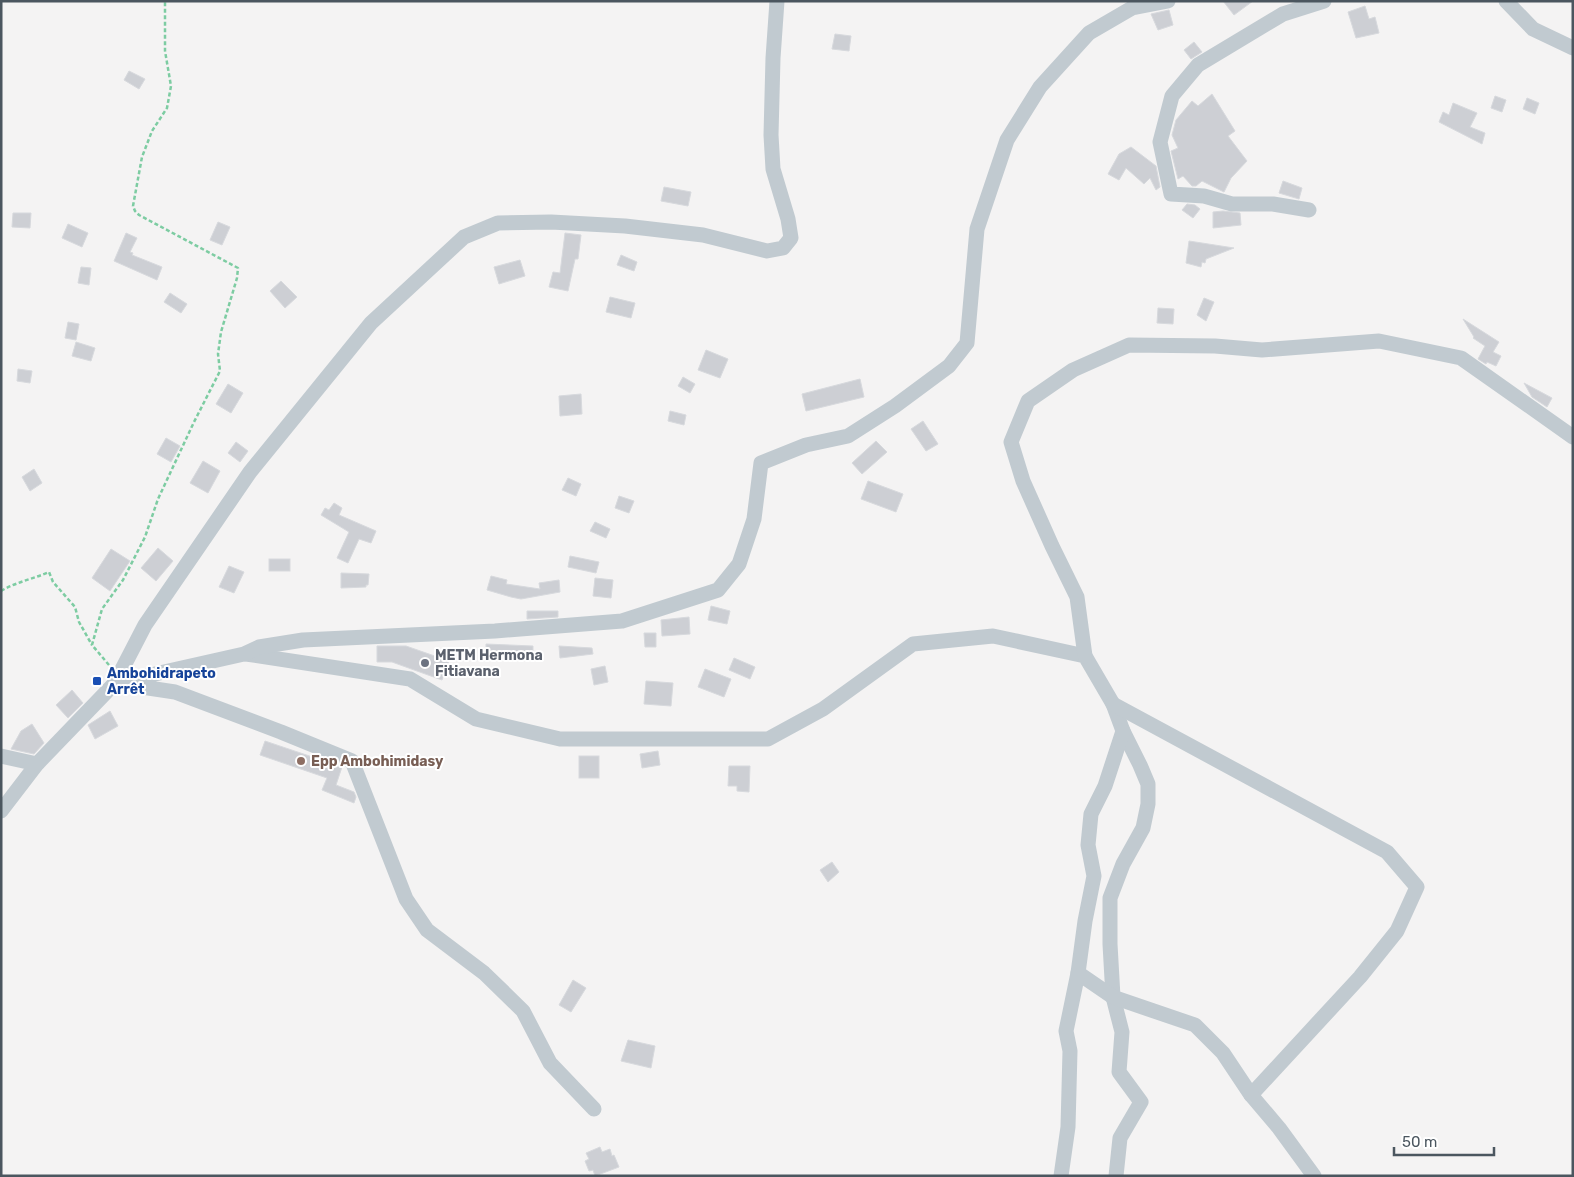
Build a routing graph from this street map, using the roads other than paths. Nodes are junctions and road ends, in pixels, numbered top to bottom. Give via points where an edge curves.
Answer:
1 (777, 1) edge
2 (1168, 1) edge
3 (1324, 1) edge
4 (1506, 1) edge
5 (1573, 48) edge
6 (1309, 210) dead end
7 (1573, 438) edge
8 (244, 654) junction
9 (1085, 656) junction
10 (115, 683) junction
11 (1113, 704) junction
12 (1123, 731) junction
13 (1, 756) edge
14 (37, 764) junction
15 (1, 811) edge
16 (1078, 973) junction
17 (1113, 997) junction
18 (1251, 1094) junction
19 (594, 1110) dead end
20 (1061, 1176) edge
21 (1116, 1176) edge
22 (1314, 1176) edge

1 - 10 street via 771,135 773,168 788,219 790,238 783,248 767,251 703,235 551,222 498,223 464,237 371,323 250,472 145,625
2 - 8 street via 1132,8 1089,33 1040,87 1007,140 977,229 967,343 949,366 848,436 806,445 761,464 754,518 739,564 718,590 622,622 303,640 260,647
3 - 6 street via 1283,14 1198,65 1172,96 1160,142 1172,194 1204,196 1232,204 1273,204
4 - 5 street via 1533,29
7 - 9 street via 1461,358 1378,341 1262,350 1129,345 1073,370 1028,401 1011,442 1023,481 1078,597
8 - 9 street via 410,679 476,719 560,739 768,739 823,709 913,644 993,636
8 - 10 street
9 - 11 street
10 - 14 street
10 - 19 street via 175,692 352,761 406,899 427,930 484,973 523,1011 550,1063
11 - 12 street
11 - 18 street via 1387,852 1417,887 1397,931 1360,977
12 - 16 street via 1105,786 1091,814 1088,845 1094,876
12 - 17 street via 1148,784 1148,804 1143,828 1123,864 1110,898
13 - 14 street
14 - 15 street
16 - 17 street
16 - 20 street via 1066,1031 1070,1051 1068,1127
17 - 18 street via 1195,1025 1223,1053
17 - 21 street via 1122,1032 1119,1072 1141,1102 1120,1138
18 - 22 street

